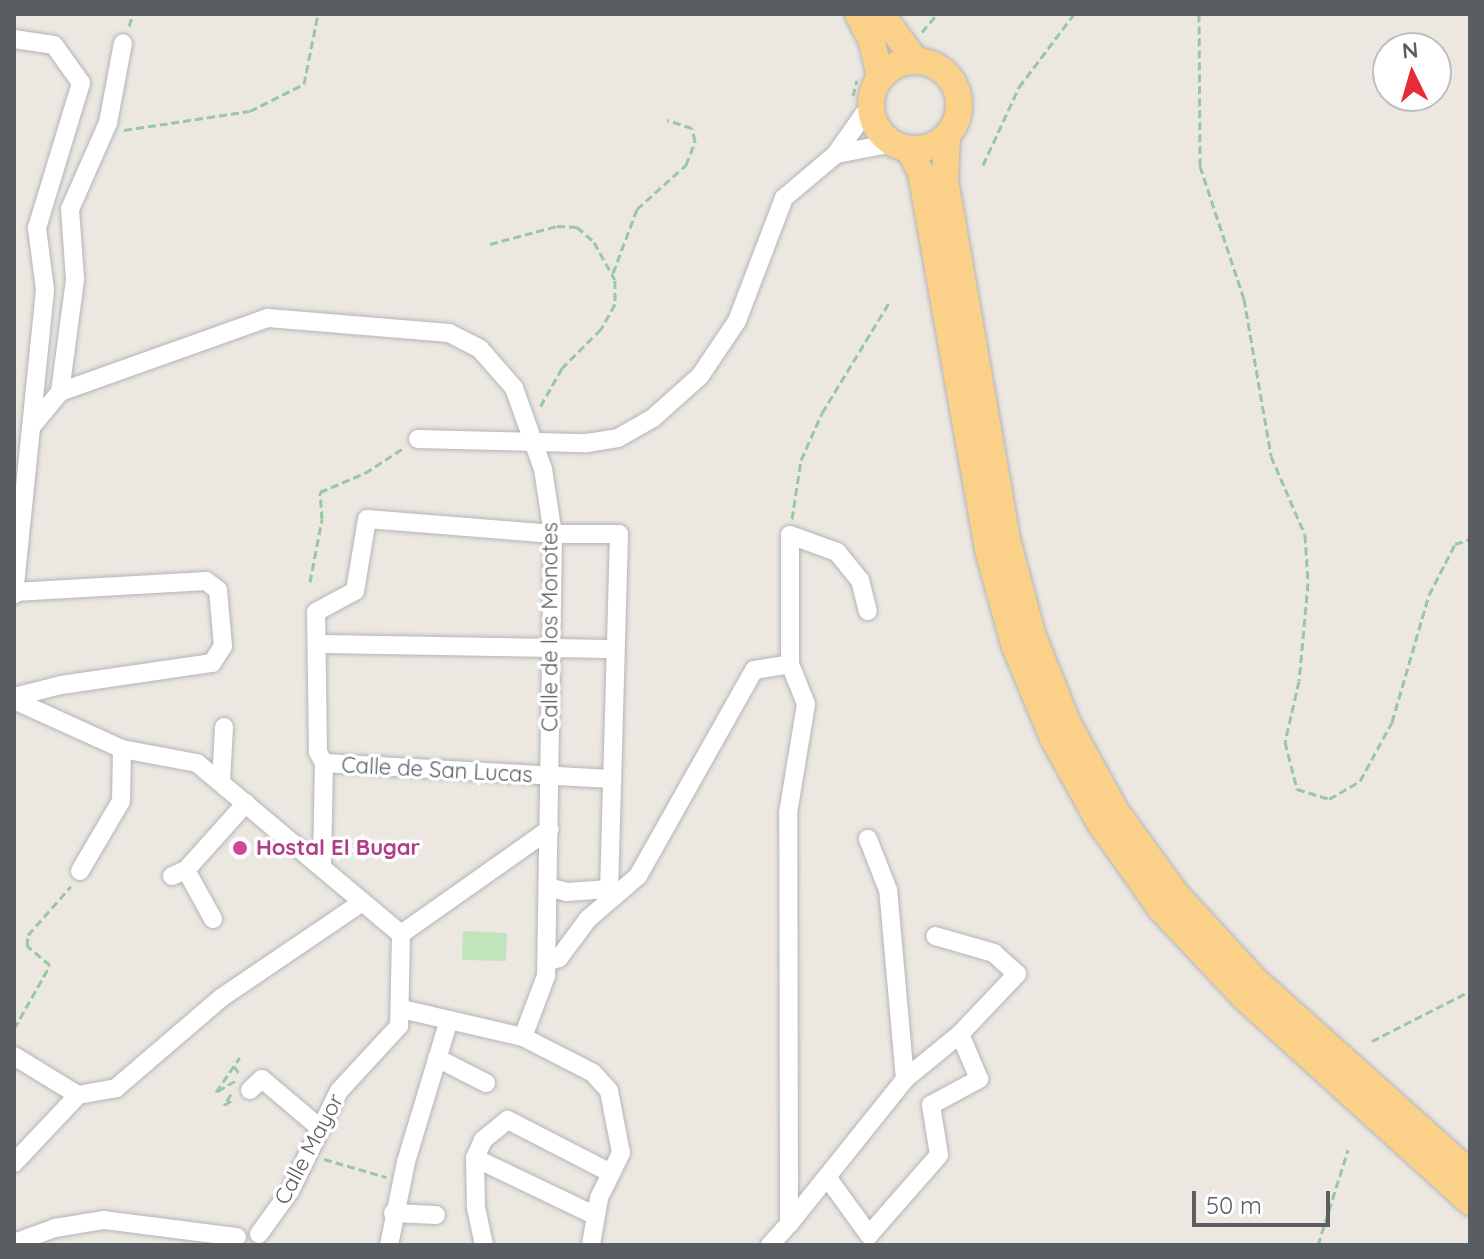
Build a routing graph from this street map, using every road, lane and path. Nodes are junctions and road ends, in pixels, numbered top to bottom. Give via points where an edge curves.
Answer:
1 (318, 14) edge
2 (858, 14) edge
3 (881, 14) edge
4 (1074, 14) edge
5 (1199, 14) edge
6 (14, 39) edge
7 (123, 43) dead end
8 (915, 60) junction
9 (868, 78) junction
10 (861, 102) junction
11 (667, 120) dead end
12 (104, 132) junction
13 (947, 137) junction
14 (901, 146) junction
15 (836, 154) junction
16 (983, 165) dead end
17 (490, 244) dead end
18 (612, 275) junction
19 (889, 303) dead end
20 (60, 392) junction
21 (526, 412) junction
22 (32, 426) junction
23 (418, 439) joint
24 (536, 445) junction
25 (553, 534) junction
26 (790, 535) junction
27 (1470, 539) edge
28 (310, 582) dead end
29 (15, 586) edge
30 (868, 611) dead end
31 (320, 644) junction
32 (552, 648) junction
33 (615, 649) junction
34 (790, 664) junction
35 (14, 699) edge
36 (224, 727) dead end
37 (122, 749) junction
38 (324, 763) junction
39 (551, 777) junction
40 (611, 779) junction
41 (221, 782) junction
42 (246, 803) junction
43 (550, 829) junction
44 (868, 839) dead end
45 (322, 865) junction
46 (80, 871) joint
47 (548, 887) junction
48 (362, 902) junction
49 (213, 919) dead end
50 (401, 934) junction
51 (935, 936) dead end
52 (547, 962) junction
53 (1470, 991) edge
54 (402, 1009) junction
55 (449, 1020) junction
56 (14, 1029) edge
57 (960, 1034) junction
58 (523, 1037) junction
59 (1372, 1041) dead end
60 (14, 1056) edge
61 (437, 1058) junction
62 (905, 1079) junction
63 (486, 1083) dead end
64 (250, 1090) dead end
65 (78, 1095) junction
66 (320, 1128) junction
67 (1348, 1150) dead end
68 (309, 1153) junction
69 (475, 1158) junction
70 (14, 1163) edge
71 (611, 1173) junction
72 (1470, 1173) edge
73 (827, 1177) junction
74 (401, 1179) junction
75 (1470, 1202) edge
76 (393, 1213) junction
77 (436, 1215) dead end
78 (596, 1216) junction
79 (789, 1224) junction
80 (261, 1239) edge
81 (236, 1241) edge
82 (14, 1243) edge
83 (389, 1245) edge
84 (484, 1245) edge
85 (591, 1245) edge
86 (770, 1245) edge
87 (1318, 1245) edge

1 - 12 path via 304,84 250,111 209,121
2 - 9 highway via 872,42
3 - 8 highway
4 - 16 path via 1019,87
5 - 27 path via 1200,166 1244,299 1271,456 1305,535 1308,583 1299,681 1285,742 1297,789 1329,799 1360,781 1392,722 1429,595 1455,544
6 - 22 street via 54,45 81,83 37,228 45,290
7 - 12 street
8 - 9 highway
8 - 13 highway via 943,70 959,95 960,110
9 - 10 highway
9 - 10 path
10 - 14 highway via 877,127
10 - 15 street
11 - 18 path via 692,128 695,141 686,165 637,209
12 - 20 street via 70,209 75,279
13 - 14 highway via 936,145
13 - 72 highway via 945,180 1008,543 1032,634 1068,724 1115,810 1175,893 1255,980
14 - 15 street
14 - 75 highway via 921,173 988,550 1014,644 1053,738 1100,823 1161,909 1245,998
15 - 24 street via 784,198 737,321 681,395 618,438
17 - 18 path via 557,226 577,227 594,242
18 - 21 path via 615,304 601,329 562,368 539,409
19 - 26 path via 822,413 801,460
20 - 21 street, Calle de los Monotes via 254,320 286,317 449,333 480,349 499,367
20 - 22 street
21 - 24 street, Calle de los Monotes
22 - 29 street
23 - 24 street via 507,439
23 - 28 path via 365,473 320,492 322,519
24 - 25 street, Calle de los Monotes
25 - 31 street via 367,519 355,591 316,612
25 - 32 street, Calle de los Monotes
25 - 33 street via 619,534
26 - 30 street via 837,552 860,580
26 - 34 street
29 - 35 street via 206,581 218,590 223,646 212,663 61,685
31 - 32 street
31 - 38 street via 318,752
32 - 33 street
32 - 39 street, Calle de los Monotes
33 - 40 street
34 - 52 street via 754,670 638,876 588,919 559,958
34 - 79 street via 806,704 788,813
35 - 37 street
36 - 41 street
37 - 41 street via 197,763
37 - 46 street via 121,801
38 - 39 street, Calle de San Lucas
38 - 45 street
39 - 40 street, Calle de San Lucas
39 - 43 street, Calle de los Monotes
40 - 47 street via 609,889 567,892
41 - 42 street
42 - 45 street
42 - 49 street via 179,873
43 - 47 street, Calle de los Monotes
43 - 50 street
44 - 62 street via 888,890
45 - 48 street
46 - 56 path via 28,935 27,946 50,965
47 - 52 street, Calle de los Monotes
48 - 50 street
48 - 65 street via 221,998 116,1088
50 - 54 street
51 - 57 street via 994,953 1017,974
52 - 58 street, Calle de los Monotes via 543,989
53 - 59 path
54 - 55 street
54 - 66 street, Calle Mayor via 395,1031 342,1086
55 - 58 street
55 - 61 street
57 - 62 street
57 - 73 street via 979,1079 931,1105 939,1155 869,1235
58 - 71 street via 605,1085 621,1144
60 - 65 street
61 - 63 street
61 - 74 street
62 - 73 street
64 - 66 street via 262,1079
65 - 70 street
66 - 68 street, Calle Mayor
67 - 87 path
68 - 74 path
68 - 80 street, Calle Mayor
69 - 71 street via 483,1140 508,1120
69 - 78 street
69 - 84 street via 476,1208
71 - 78 street
73 - 79 street
74 - 76 street
76 - 77 street
76 - 83 street
78 - 85 street
79 - 86 street
80 - 81 street via 248,1229
81 - 82 street via 104,1220 55,1228

